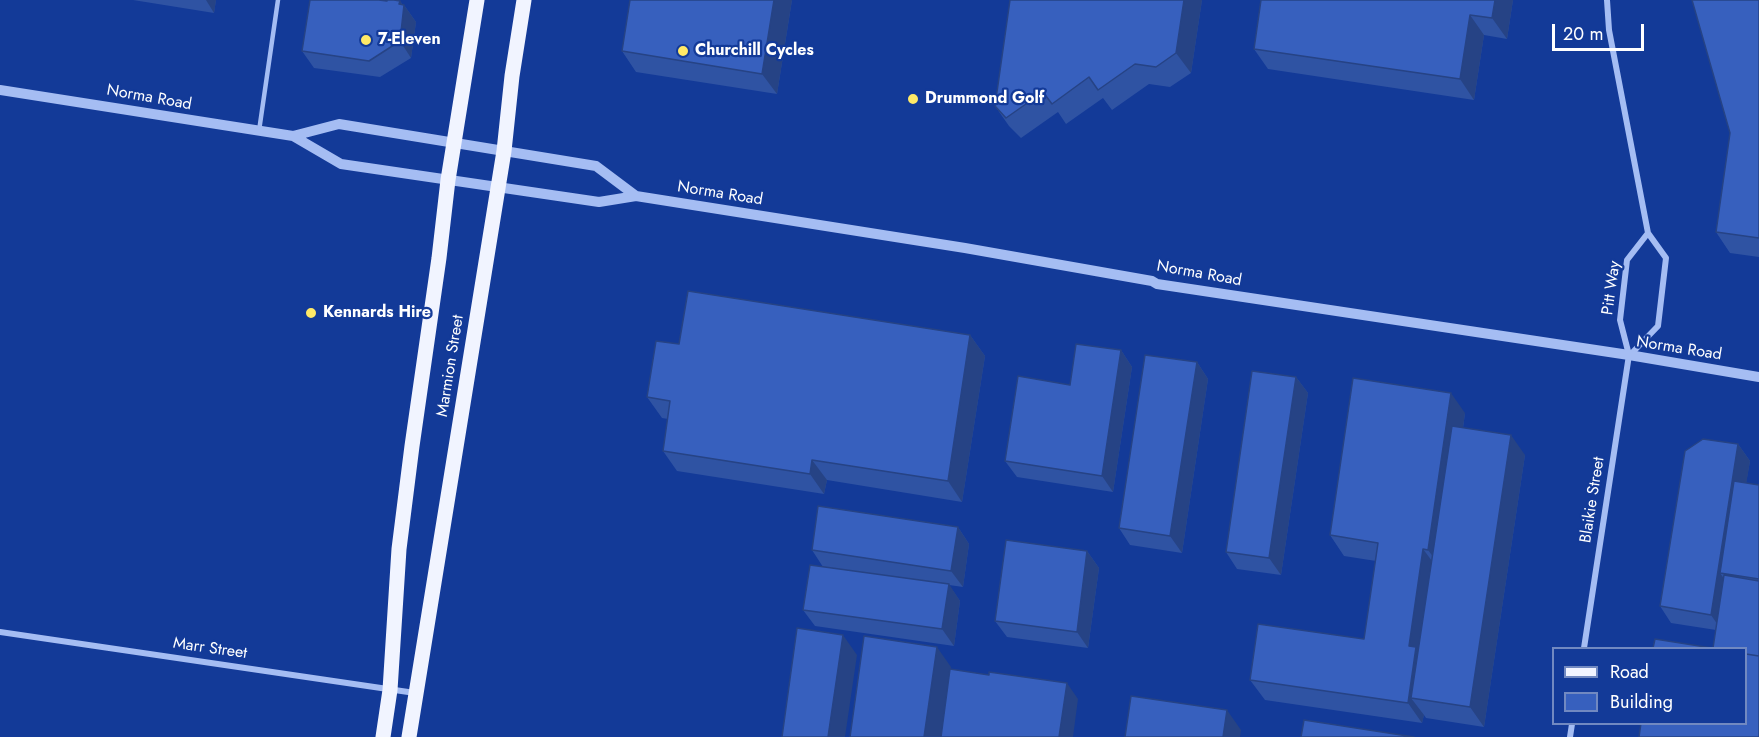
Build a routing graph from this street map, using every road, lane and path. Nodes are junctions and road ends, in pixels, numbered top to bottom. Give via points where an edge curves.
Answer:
1 (278, 0) edge
2 (477, 0) edge
3 (524, 0) edge
4 (1607, 0) edge
5 (0, 90) edge
6 (259, 131) junction
7 (294, 136) junction
8 (454, 142) junction
9 (504, 151) junction
10 (448, 180) junction
11 (499, 187) junction
12 (636, 196) junction
13 (1648, 233) junction
14 (1629, 355) junction
15 (1759, 377) edge
16 (0, 632) edge
17 (1584, 647) edge
18 (390, 690) junction
19 (416, 693) junction
20 (383, 737) edge
21 (409, 737) edge

1 - 6 lane
2 - 8 main road, Marmion Street
3 - 9 main road, Marmion Street
4 - 13 street via 1609,30
5 - 6 street, Norma Road
6 - 7 street, Norma Road
7 - 8 street, Norma Road via 339,124
7 - 10 street, Norma Road via 341,164
8 - 9 street, Norma Road
8 - 10 main road, Marmion Street
9 - 11 main road, Marmion Street
9 - 12 street, Norma Road via 596,166
10 - 11 street, Norma Road
10 - 18 main road, Marmion Street via 399,549
11 - 12 street, Norma Road via 599,202
11 - 19 main road, Marmion Street
12 - 14 street, Norma Road via 965,248 1157,284
13 - 14 street, Pitt Way via 1627,260 1620,320
13 - 14 street via 1666,258 1658,326
14 - 15 street, Norma Road
14 - 17 street, Blaikie Street
16 - 18 street, Marr Street
18 - 19 street, Marr Street
18 - 20 main road, Marmion Street
19 - 21 main road, Marmion Street

